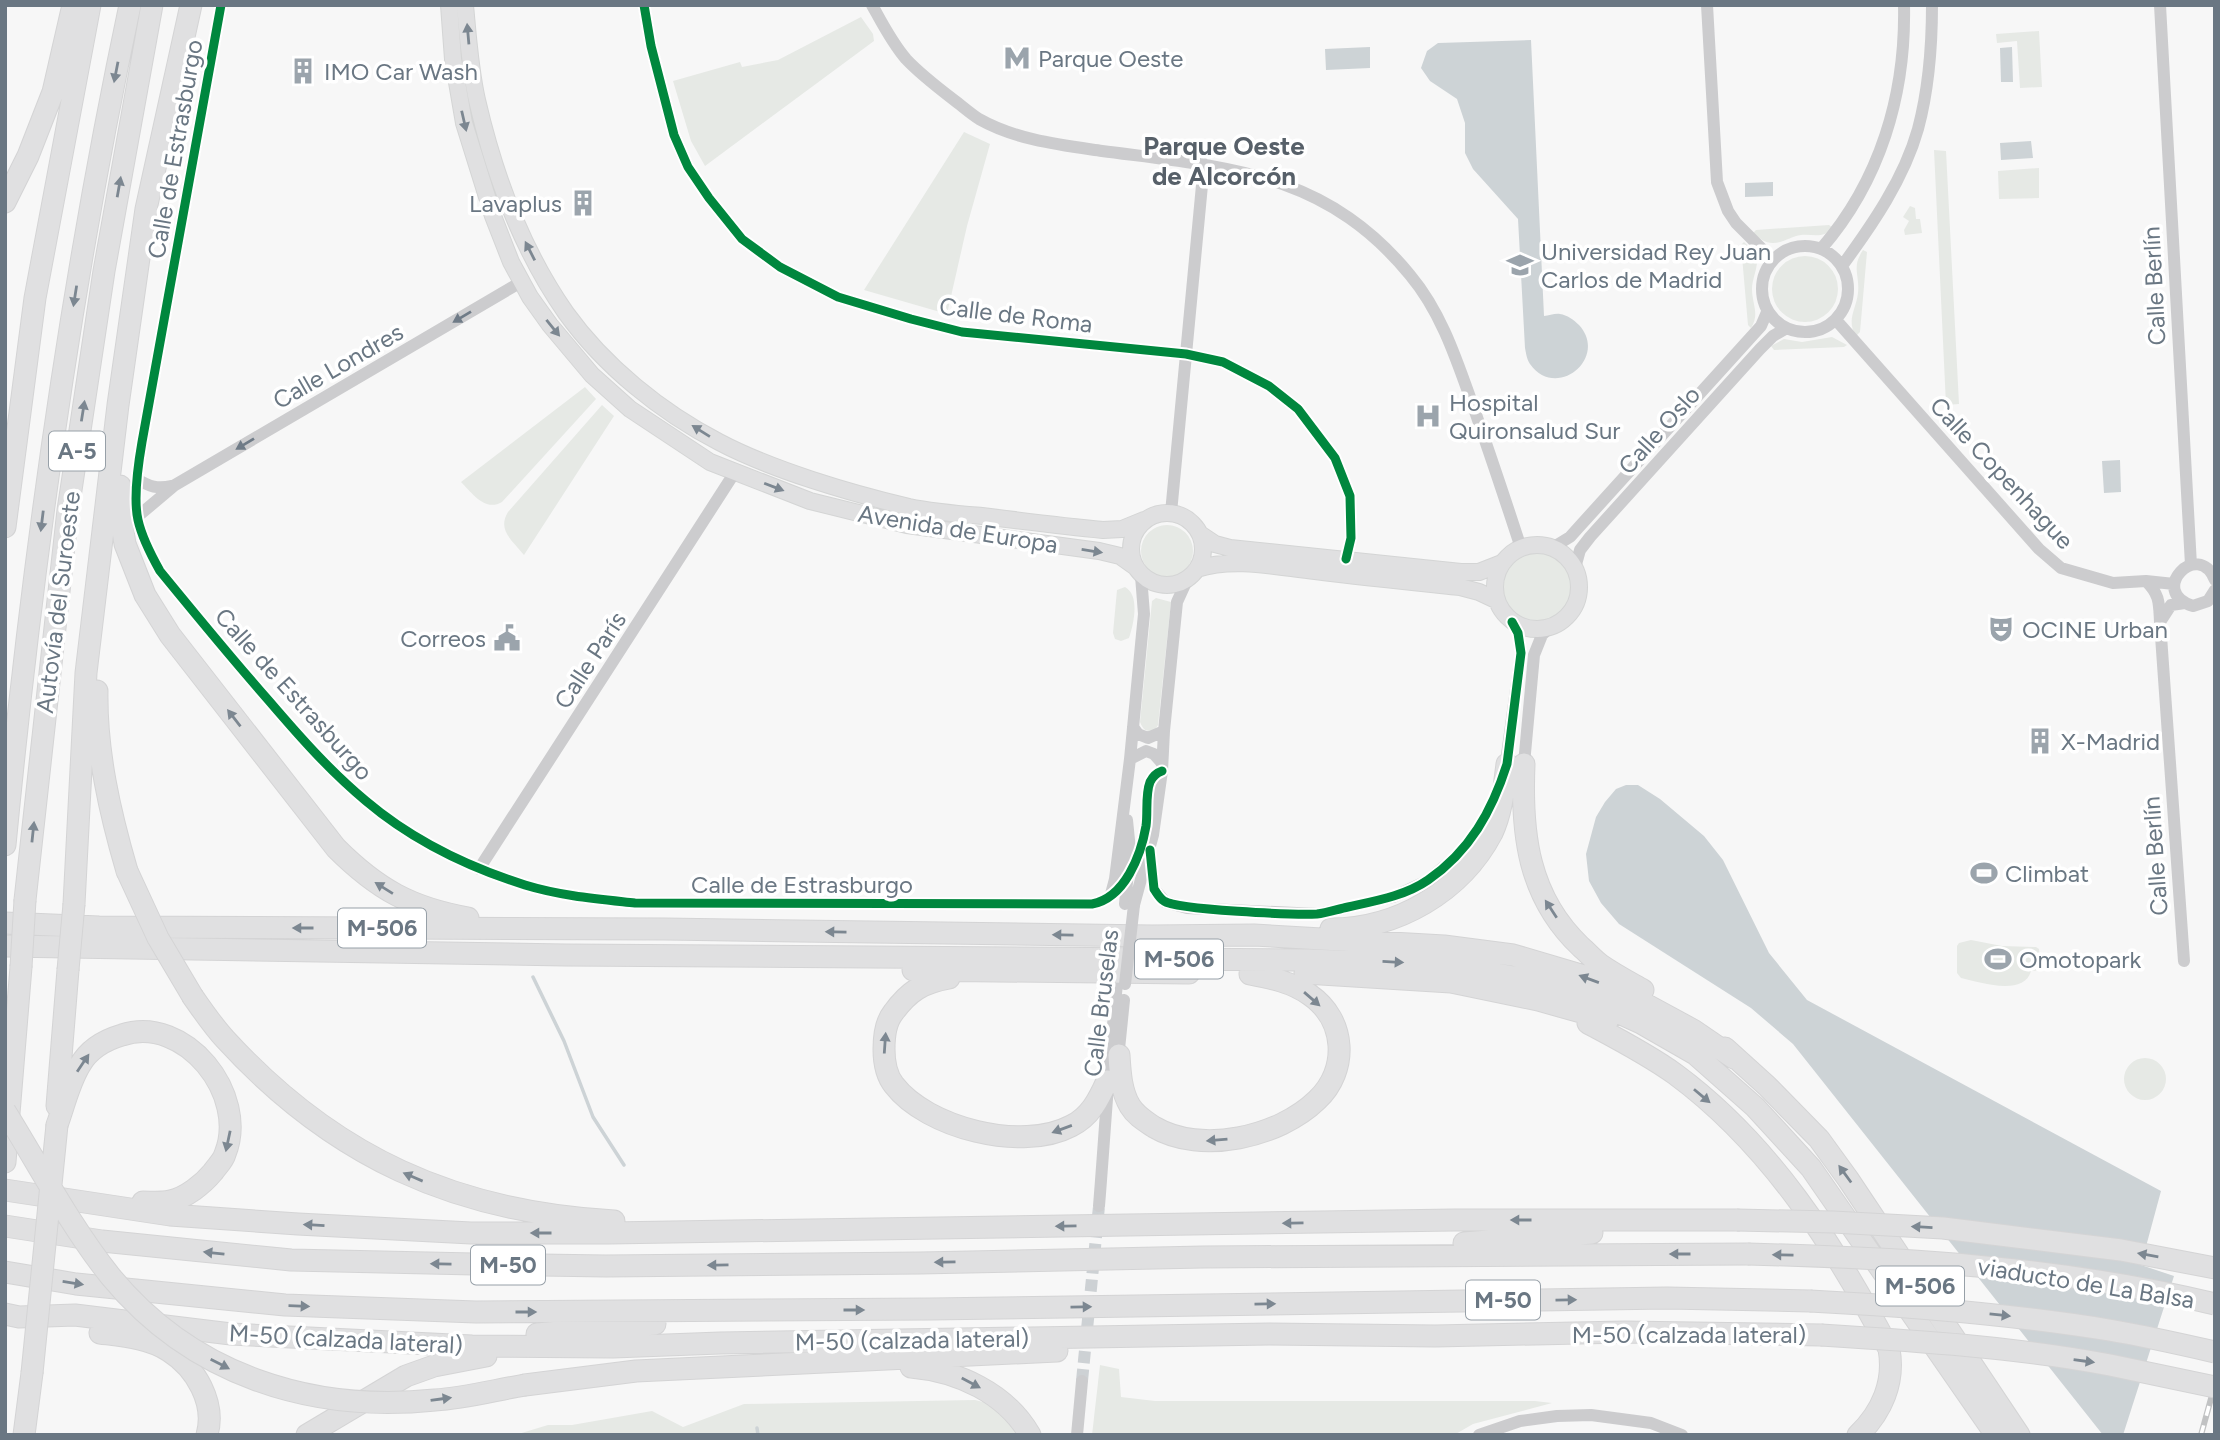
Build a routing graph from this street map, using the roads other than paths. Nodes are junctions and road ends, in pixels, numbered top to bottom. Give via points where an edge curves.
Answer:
1 (73, 5) edge
2 (90, 5) edge
3 (130, 5) edge
4 (152, 5) edge
5 (191, 5) edge
6 (203, 5) edge
7 (221, 5) edge
8 (449, 5) edge
9 (465, 5) edge
10 (644, 5) edge
11 (872, 5) edge
12 (1707, 5) edge
13 (1904, 5) edge
14 (1932, 5) edge
15 (2160, 5) edge
16 (169, 105) junction
17 (1204, 164) junction
18 (5, 202) edge
19 (1821, 249) junction
20 (1773, 260) junction
21 (1842, 266) junction
22 (521, 282) junction
23 (36, 298) junction
24 (1767, 312) junction
25 (1836, 320) junction
26 (1785, 329) junction
27 (1186, 354) junction
28 (118, 405) junction
29 (5, 411) edge
30 (734, 472) junction
31 (137, 479) junction
32 (176, 485) junction
33 (1171, 513) junction
34 (137, 517) junction
35 (1144, 520) junction
36 (5, 527) edge
37 (1200, 534) junction
38 (1521, 548) junction
39 (1552, 548) junction
40 (1346, 559) junction
41 (1502, 563) junction
42 (2191, 565) junction
43 (1575, 568) junction
44 (1138, 571) junction
45 (1192, 574) junction
46 (2215, 580) edge
47 (2146, 581) junction
48 (2174, 584) junction
49 (2215, 590) edge
50 (96, 593) junction
51 (1496, 600) junction
52 (2185, 603) junction
53 (1511, 622) junction
54 (2160, 622) junction
55 (1548, 629) junction
56 (1133, 727) junction
57 (1164, 731) junction
58 (1130, 759) junction
59 (1516, 764) junction
60 (1162, 767) junction
61 (1127, 788) junction
62 (5, 845) edge
63 (1150, 850) junction
64 (479, 869) junction
65 (1128, 874) junction
66 (1110, 894) junction
67 (1129, 905) junction
68 (5, 923) edge
69 (666, 929) junction
70 (1254, 935) junction
71 (5, 946) edge
72 (565, 954) junction
73 (2183, 961) dead end
74 (982, 972) junction
75 (1250, 974) junction
76 (1121, 984) junction
77 (1538, 1000) junction
78 (1119, 1055) junction
79 (1734, 1058) junction
80 (1107, 1081) junction
81 (1755, 1107) junction
82 (5, 1111) edge
83 (1107, 1117) junction
84 (57, 1125) junction
85 (6, 1154) edge
86 (5, 1190) edge
87 (87, 1204) junction
88 (1099, 1206) tunnel mouth
89 (1712, 1220) junction
90 (5, 1226) edge
91 (909, 1228) junction
92 (1347, 1256) junction
93 (2215, 1268) edge
94 (5, 1272) edge
95 (2215, 1304) edge
96 (785, 1310) junction
97 (10, 1312) edge
98 (1435, 1336) junction
99 (411, 1344) junction
100 (613, 1347) junction
101 (2215, 1352) edge
102 (636, 1371) junction
103 (32, 1373) junction
104 (1082, 1381) tunnel mouth
105 (2215, 1387) edge
106 (24, 1435) edge
107 (36, 1435) edge
108 (206, 1435) edge
109 (307, 1435) edge
110 (1030, 1435) edge
111 (1077, 1435) edge
112 (1479, 1435) edge
113 (1682, 1435) edge
114 (1858, 1435) edge
115 (1996, 1435) edge
116 (2019, 1435) edge

1 - 18 highway via 53,92
2 - 23 highway
3 -> 62 highway, Autovía del Suroeste / A-5 via 66,353
85 -> 4 highway, Autovía del Suroeste / A-5, bridge via 25,900 68,510 104,271
5 - 16 highway
6 - 16 highway via 188,63
7 - 31 street, Calle de Estrasburgo
8 -> 22 street, Avenida de Europa via 464,123 493,216
35 -> 9 street, Avenida de Europa via 1122,529 1103,530 910,507 769,464 719,442 670,411 596,348 566,313 530,251 508,202 476,97
10 - 27 street, Calle de Roma via 664,102 688,167 742,239 780,267 838,297 962,331
11 - 17 street via 906,58 979,119 1050,144
12 - 20 street via 1717,182 1736,223
13 - 19 street via 1904,47 1889,127 1854,205
14 - 21 street via 1932,49 1918,130 1899,176
15 - 42 street, Calle Berlín
16 - 28 highway via 146,209
17 - 27 street
17 - 38 street via 1262,176 1308,193 1373,234 1411,276 1448,338
19 - 20 street via 1795,247
19 - 21 street
20 - 24 street via 1761,285
21 - 25 street via 1848,294
22 -> 30 street, Avenida de Europa via 550,325 610,392 679,443
22 -> 32 street, Calle Londres
23 - 29 highway
23 - 36 highway
24 - 26 street
24 - 39 street, Calle Oslo via 1761,326 1570,537
25 - 26 street via 1812,332
25 - 47 street, Calle Copenhague via 2061,568 2113,583
26 - 43 street, Calle Oslo via 1773,335 1590,537
27 - 33 street
27 - 40 street, Calle de Roma via 1223,362 1269,386 1298,409 1335,458 1350,496 1351,538
28 - 50 highway
69 -> 28 highway via 438,913 406,901 355,867 285,785 170,635 145,595 125,544 120,512
30 -> 44 street, Avenida de Europa via 810,501 871,517 939,531 1099,551 1121,556
30 - 64 street, Calle París
31 - 32 street via 159,489
31 - 34 street, Calle de Estrasburgo
32 - 34 street, Calle Londres
33 - 35 street
33 - 37 street via 1193,523
34 - 64 street, Calle de Estrasburgo via 160,571 335,774 402,827
35 - 44 street via 1131,541 1130,554
37 - 40 street via 1230,548
37 - 45 street via 1202,558
38 - 39 street
38 - 41 street
39 - 43 street
40 - 41 street via 1461,572 1479,572
41 - 51 street via 1494,581
42 - 46 street via 2204,566
42 - 48 street via 2179,571
43 - 55 street via 1579,580 1576,605
44 - 45 street via 1158,585
44 - 56 street, Calle Bruselas via 1144,614
45 - 51 street via 1213,564 1289,568 1460,587
45 - 57 street, Calle Bruselas via 1177,602
47 - 48 street, Calle Copenhague
47 - 54 street, Calle Berlín via 2159,600
48 - 52 street
49 - 52 street via 2202,604
50 - 84 highway, bridge via 86,673
91 -> 50 highway, bridge via 847,1221 611,1221 538,1213 477,1200 412,1177 354,1148 304,1113 260,1076 193,997 158,938 127,871 103,768
51 - 53 street
52 - 54 street via 2171,605
53 - 55 street via 1523,628
53 - 59 street via 1521,653
54 - 73 street, Calle Berlín
55 - 59 street via 1534,655
56 - 57 street via 1148,738
56 - 58 street, Calle Bruselas
57 - 60 street, Calle Bruselas
58 - 60 street via 1146,751 1154,754
58 - 61 street, Calle Bruselas
59 - 63 street via 1460,853 1427,881 1393,897 1318,914 1187,908 1165,902 1157,894
59 - 70 highway via 1493,832 1468,867 1434,898 1370,925
79 -> 59 highway via 1702,1024 1599,964 1566,933 1540,893 1527,851
60 - 63 street, Calle Bruselas
60 - 65 street, Calle Bruselas via 1149,784 1146,826
61 - 65 street, Calle Bruselas
61 - 66 street, Calle Bruselas
63 - 67 street, Calle Bruselas
64 - 66 street, Calle de Estrasburgo via 580,898 635,903 1063,905 1096,904
65 - 66 street, Calle de Estrasburgo
65 - 67 street, Calle Bruselas
67 - 76 street, Calle Bruselas
69 -> 68 highway, M-506
70 -> 69 highway, M-506
79 -> 70 highway, M-506 via 1693,1030 1591,978 1513,955 1444,946
71 - 72 highway, M-506
72 - 74 highway
72 -> 81 highway, M-506 via 1443,965 1525,979 1617,1012 1695,1054
74 - 75 highway
80 -> 74 highway via 1091,1111 1071,1126 1044,1135 982,1133 914,1104 893,1083 884,1061 890,1017 906,996 930,981
75 - 77 highway via 1451,982
75 -> 78 highway via 1284,981 1311,995 1332,1018 1340,1041 1336,1073 1318,1100 1286,1122 1249,1137 1205,1141 1166,1134 1131,1107 1121,1081
76 - 78 street, Calle Bruselas
76 - 80 street, Calle Bruselas
77 - 81 highway via 1595,1016 1684,1062
77 -> 114 highway via 1590,1023 1674,1073 1737,1126 1792,1192 1857,1288 1889,1349 1889,1384 1877,1413
78 - 83 street, Calle Bruselas
116 -> 79 highway, M-506 via 1819,1139
80 - 83 street, Calle Bruselas
81 - 115 highway, M-506 via 1811,1168
82 -> 102 highway, bridge via 113,1279 178,1338 256,1381 299,1394 360,1402 436,1400
83 - 88 street, Calle Bruselas
84 -> 87 highway via 80,1065 90,1052 130,1032 169,1035 187,1046 207,1065 225,1096 231,1129 225,1156 204,1184 172,1201
84 - 103 highway, bridge
86 - 87 highway
91 -> 87 highway via 471,1233 183,1216
89 -> 91 highway
89 - 92 highway
93 -> 89 highway, bridge via 1997,1234 1833,1222
92 -> 90 highway, M-50 via 619,1266 291,1260
95 -> 92 highway, viaducto de La Balsa / M-50, bridge via 2116,1284 1992,1267 1831,1256
94 -> 96 highway, M-50 via 76,1284 285,1305 476,1312
96 - 99 highway, M-50 via 719,1321
96 -> 101 highway, viaducto de La Balsa / M-50, bridge via 1667,1298 1810,1301 2036,1319
97 - 99 highway, M-50 (calzada lateral) / M-50 via 75,1315 231,1335
97 - 108 highway via 150,1342 169,1351 191,1369 206,1395 210,1424
98 - 100 highway, M-50 (calzada lateral) / M-50 via 1193,1335
98 - 102 highway
98 -> 105 highway, M-50 (calzada lateral) / M-50, bridge via 1625,1332 1821,1335 1947,1343 2108,1365
99 - 100 highway, M-50 (calzada lateral) / M-50
100 - 109 highway via 501,1354 434,1366 406,1376
102 -> 110 highway via 931,1368 962,1377 984,1390 1006,1406
103 - 106 highway
103 - 107 highway
104 - 111 street
112 - 113 street via 1520,1421 1591,1415 1651,1423

